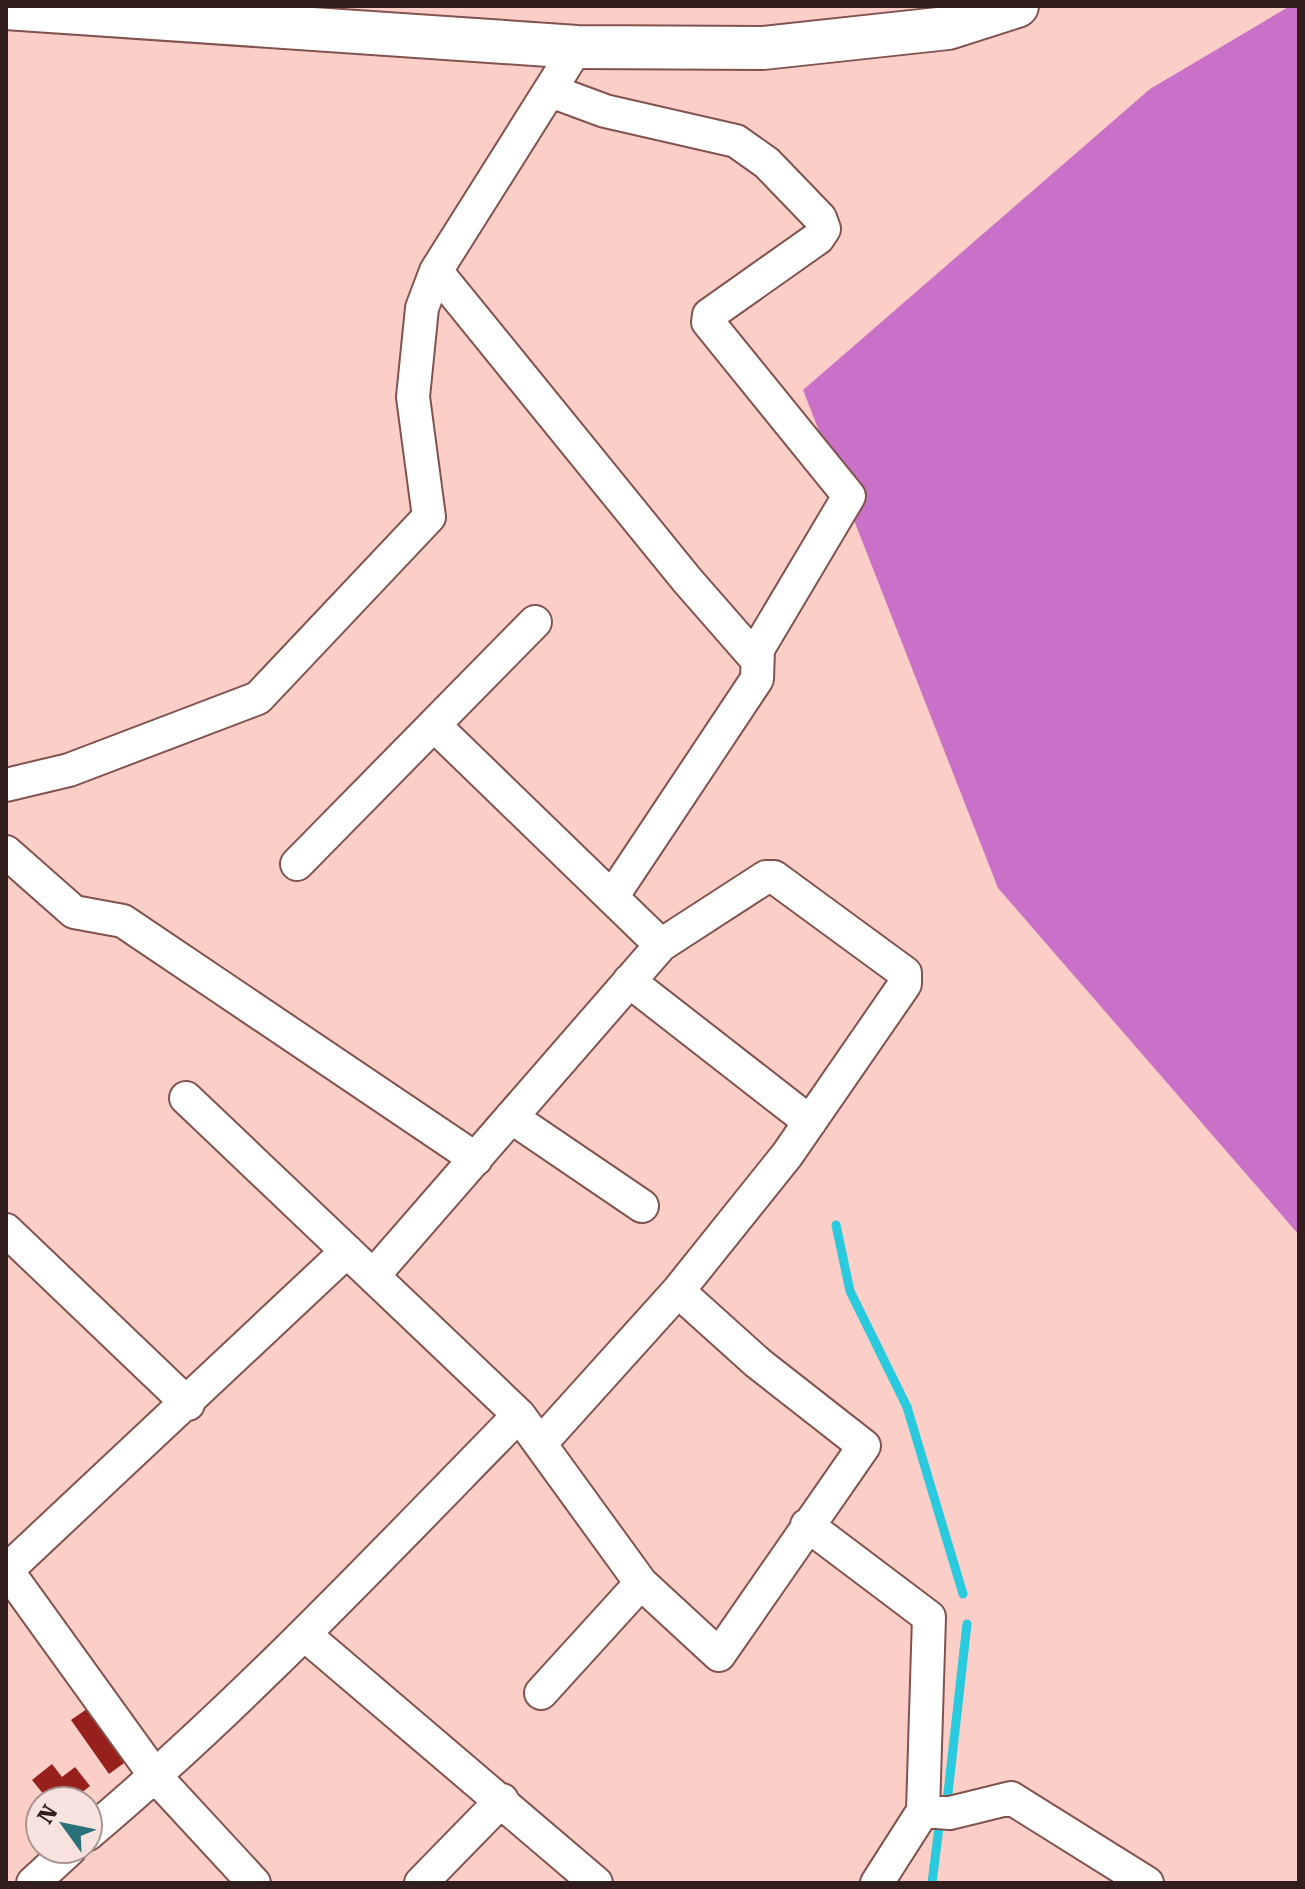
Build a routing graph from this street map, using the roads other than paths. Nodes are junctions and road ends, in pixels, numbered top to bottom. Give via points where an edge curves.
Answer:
1 (1017, 6) edge
2 (6, 8) edge
3 (577, 47) junction
4 (551, 91) junction
5 (436, 271) junction
6 (535, 622) dead end
7 (757, 660) junction
8 (434, 725) junction
9 (6, 785) edge
10 (6, 852) edge
11 (297, 864) dead end
12 (612, 897) junction
13 (661, 945) junction
14 (629, 981) junction
15 (186, 1098) dead end
16 (511, 1117) junction
17 (810, 1122) junction
18 (476, 1159) junction
19 (642, 1206) dead end
20 (6, 1230) edge
21 (347, 1251) junction
22 (373, 1276) junction
23 (678, 1291) junction
24 (188, 1404) junction
25 (519, 1415) junction
26 (541, 1443) junction
27 (807, 1525) junction
28 (6, 1570) edge
29 (641, 1583) junction
30 (304, 1634) junction
31 (541, 1693) dead end
32 (156, 1777) junction
33 (502, 1800) junction
34 (923, 1811) junction
35 (104, 1821) edge
36 (53, 1865) edge
37 (33, 1883) edge
38 (254, 1883) edge
39 (421, 1883) edge
40 (596, 1883) edge
41 (877, 1883) edge
42 (1147, 1883) edge

1 - 3 street via 948,28 763,48
2 - 3 street
3 - 4 street
4 - 5 street
4 - 7 street via 605,111 736,141 767,163 820,218 824,229 709,315 708,322 849,496 758,649
5 - 7 street
5 - 9 street via 422,308 413,397 429,517 258,698 69,770
6 - 8 street
7 - 12 street via 757,679
8 - 11 street
8 - 12 street
10 - 18 street via 74,912 123,921
12 - 13 street
13 - 14 street
13 - 17 street via 770,876 905,973 905,984
14 - 16 street
14 - 17 street
15 - 21 street
16 - 18 street
16 - 19 street
17 - 23 street
18 - 22 street
20 - 24 street
21 - 22 street
21 - 24 street
22 - 25 street
23 - 26 street
23 - 27 street via 758,1363 864,1446
24 - 28 street
25 - 26 street
25 - 30 street
26 - 29 street
27 - 29 street via 719,1655
27 - 34 street via 929,1617
28 - 32 street
29 - 31 street
30 - 32 street
30 - 33 street
32 - 35 street
32 - 38 street
33 - 39 street
33 - 40 street
34 - 41 street
34 - 42 street via 950,1813 1011,1798
36 - 37 street

